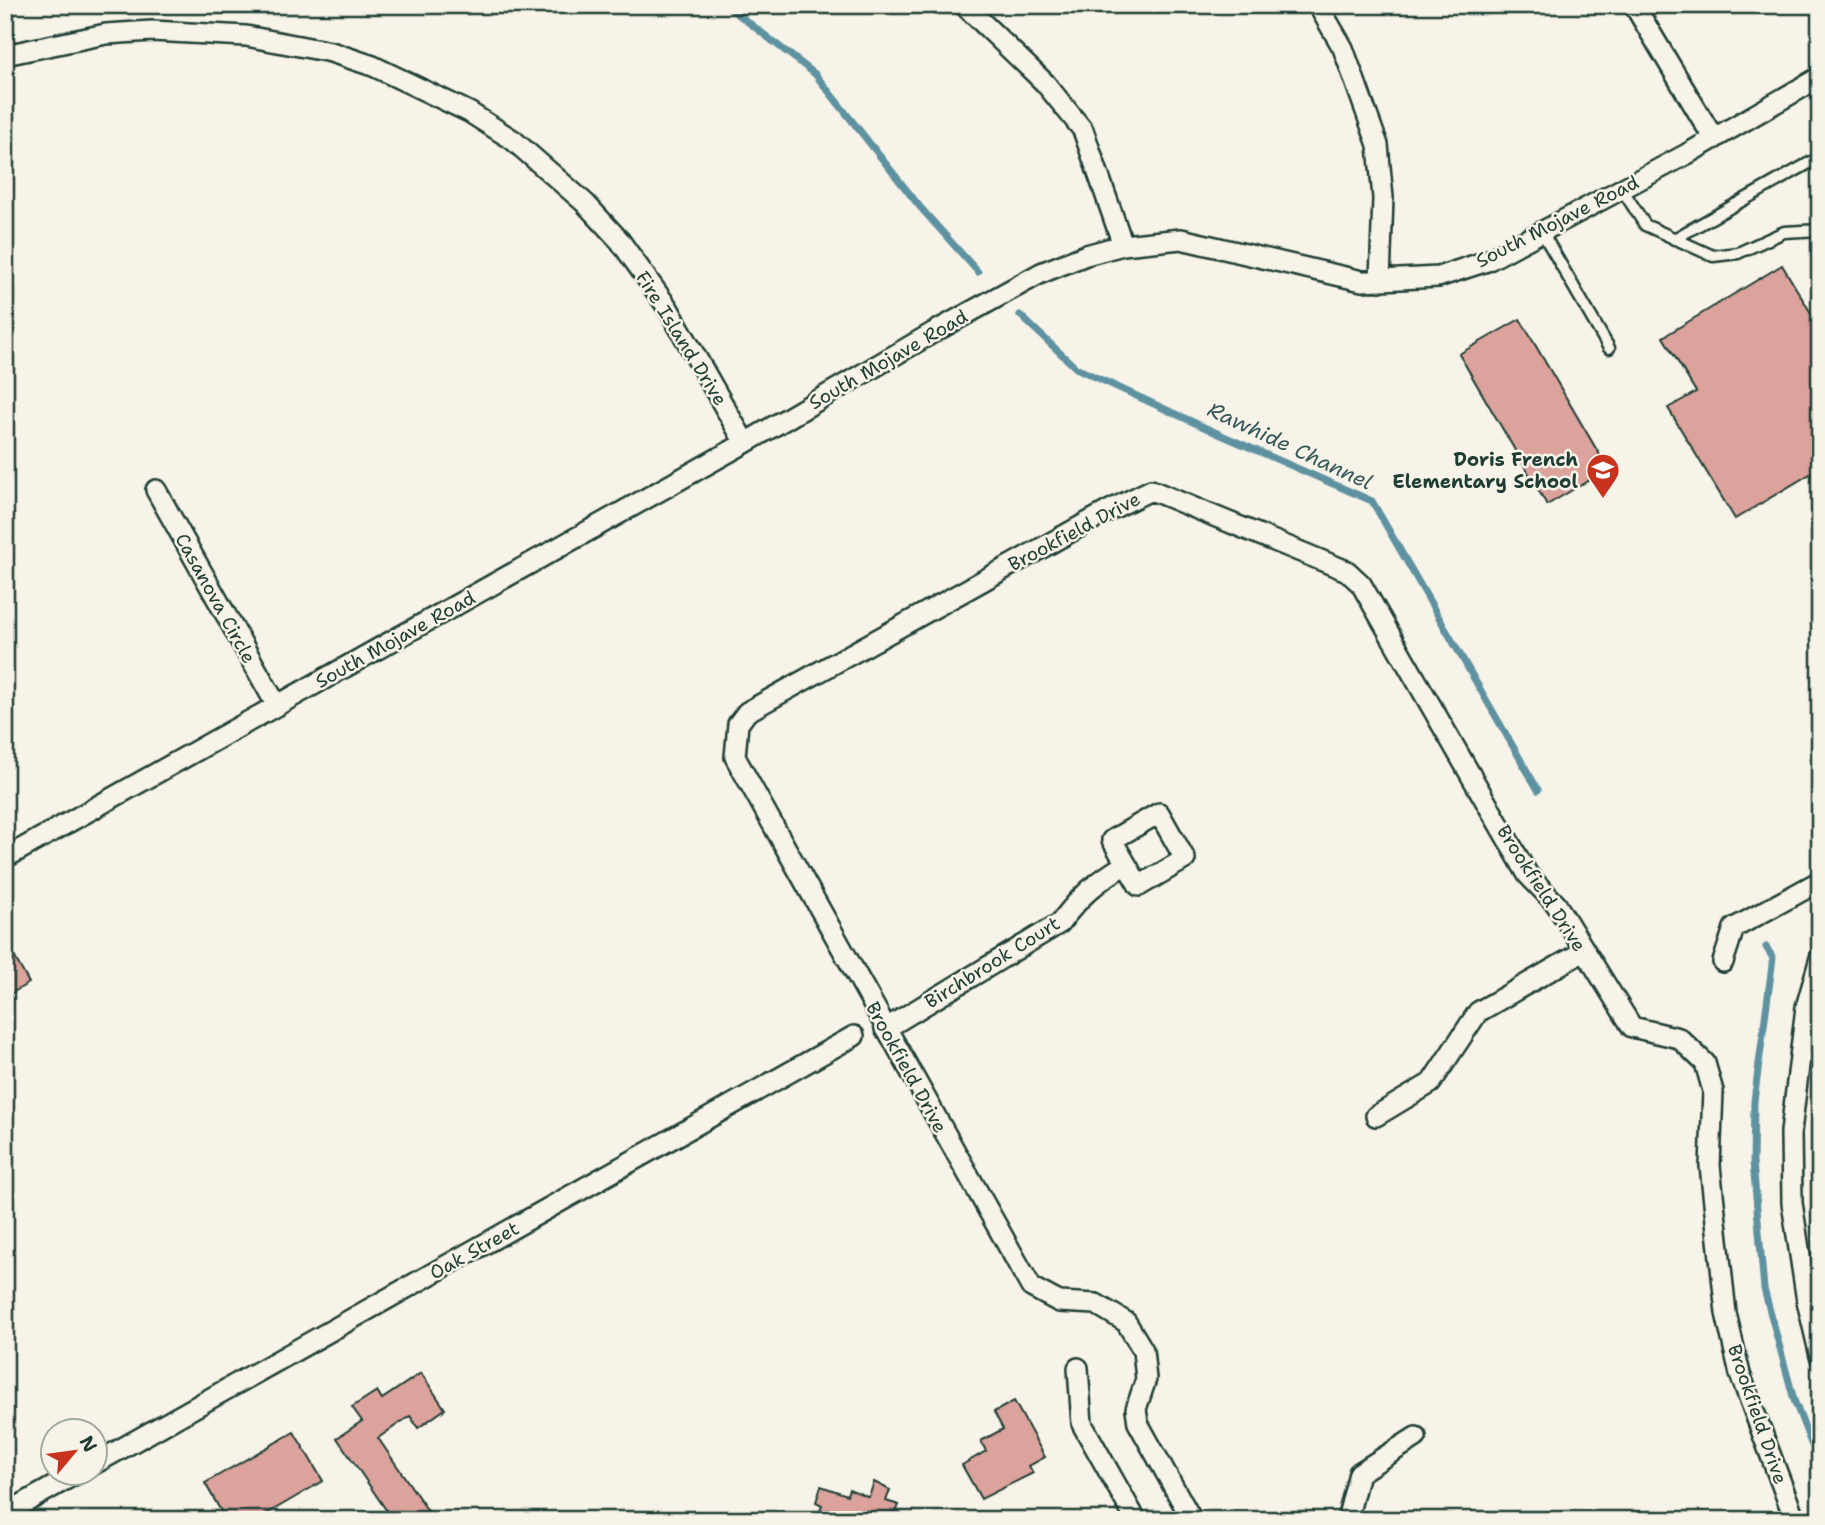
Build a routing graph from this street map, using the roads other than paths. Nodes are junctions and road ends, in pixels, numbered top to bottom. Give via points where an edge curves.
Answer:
1 (964, 5) edge
2 (1318, 5) edge
3 (1634, 5) edge
4 (5, 55) edge
5 (1820, 77) edge
6 (1714, 139) junction
7 (1820, 164) edge
8 (1622, 189) junction
9 (1820, 230) edge
10 (1542, 232) junction
11 (1674, 239) junction
12 (1123, 245) junction
13 (1380, 281) junction
14 (1609, 348) dead end
15 (745, 443) junction
16 (156, 489) dead end
17 (277, 706) junction
18 (5, 858) edge
19 (1126, 864) dead end
20 (1820, 881) edge
21 (1584, 951) junction
22 (1820, 958) edge
23 (1723, 962) dead end
24 (885, 1029) junction
25 (855, 1036) dead end
26 (1376, 1116) dead end
27 (1814, 1300) edge
28 (1820, 1356) edge
29 (1078, 1368) dead end
30 (1416, 1437) dead end
31 (108, 1456) edge
32 (54, 1486) edge
33 (5, 1514) edge
34 (1136, 1520) edge
35 (1192, 1520) edge
36 (1348, 1520) edge
37 (1795, 1520) edge

1 - 12 street via 1045,83 1083,130
2 - 13 street via 1343,48 1378,145 1383,198
3 - 6 street
4 - 15 street, Fire Island Drive via 106,34 152,31 246,36 331,52 373,66 469,112 513,140 585,203 620,241 668,308
5 - 6 street, South Mojave Road
6 - 8 street, South Mojave Road
7 - 11 lane via 1811,162
8 - 10 street, South Mojave Road
8 - 11 lane via 1645,225
9 - 11 lane via 1784,232 1738,253 1713,256
10 - 13 street, South Mojave Road via 1487,261 1438,277
10 - 14 lane
12 - 13 street, South Mojave Road via 1181,239 1362,281
12 - 15 street, South Mojave Road via 1041,273
15 - 17 street, South Mojave Road
16 - 17 street, Casanova Circle
17 - 18 street, South Mojave Road
19 - 24 street, Birchbrook Court via 1079,897 1060,923
20 - 23 street via 1734,928
21 - 24 street, Brookfield Drive via 1556,904 1528,874 1361,584 1347,571 1151,490 747,712 738,724 735,757
21 - 26 street via 1478,1012 1431,1083
21 - 37 street, Brookfield Drive via 1632,1027 1679,1038 1705,1063 1713,1091 1710,1167 1726,1313 1741,1374
22 - 27 street via 1806,1007 1791,1132 1792,1203
24 - 35 street, Brookfield Drive via 1031,1287 1059,1302 1096,1304 1126,1322 1143,1350 1146,1379 1136,1409 1138,1423
25 - 31 street, Oak Street
27 - 28 street
29 - 34 street via 1082,1424
30 - 36 street via 1359,1474
32 - 33 street

